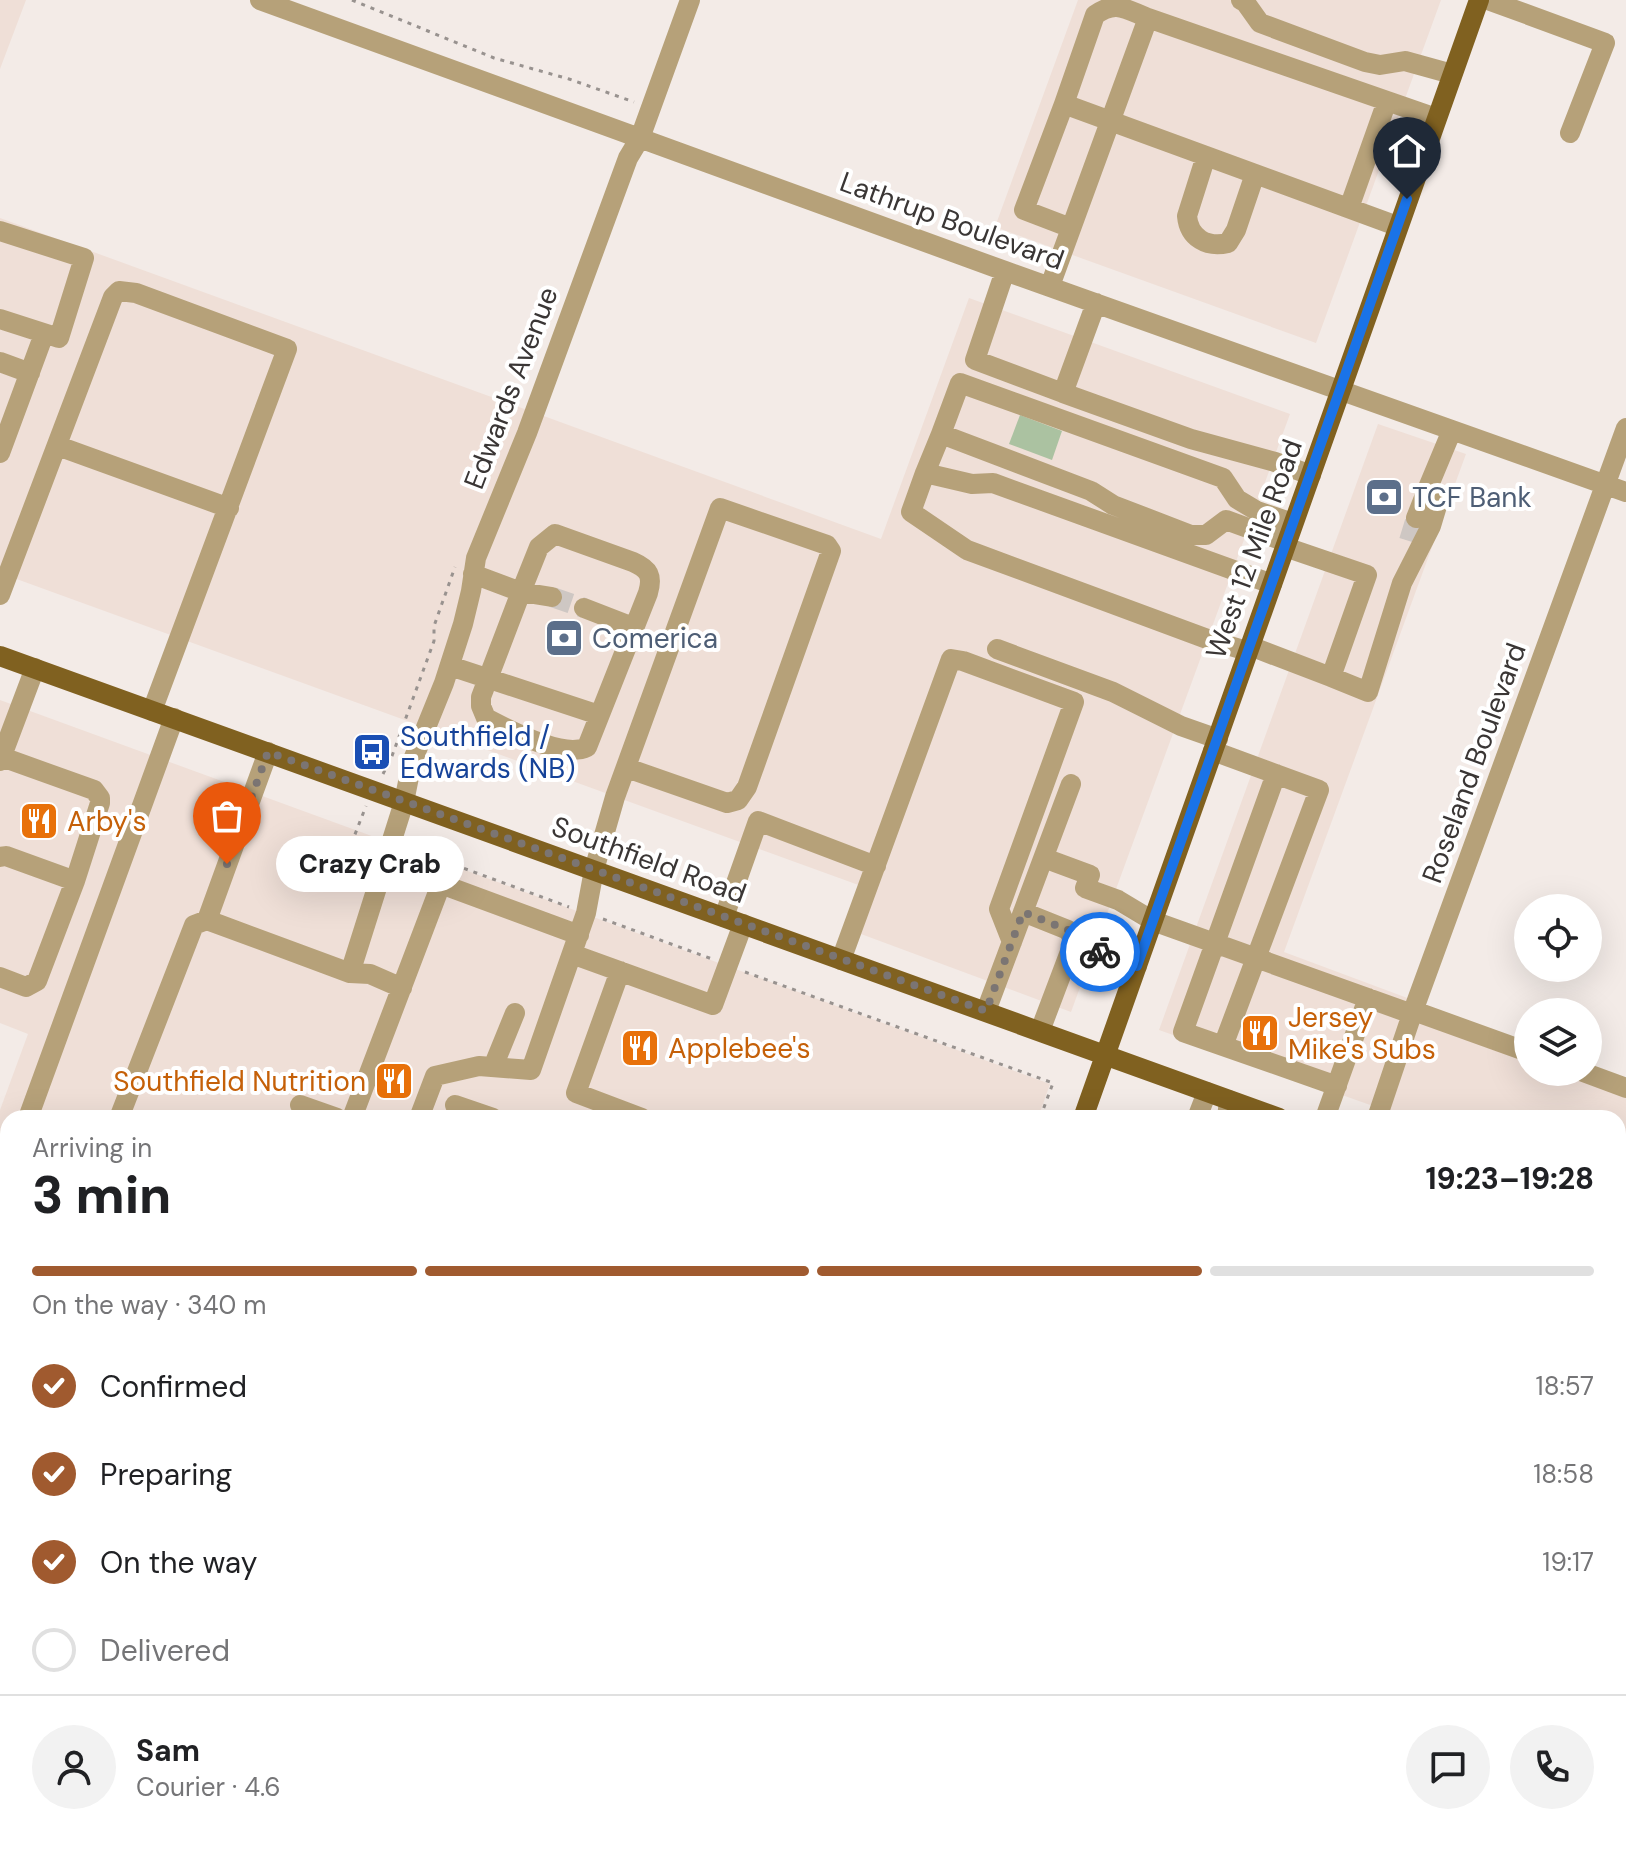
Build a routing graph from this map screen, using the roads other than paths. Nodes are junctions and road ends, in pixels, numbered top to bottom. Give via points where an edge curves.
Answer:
1 (260, 0) edge
2 (690, 0) edge
3 (1241, 0) edge
4 (1479, 0) edge
5 (1488, 0) edge
6 (1148, 18) junction
7 (1452, 74) junction
8 (1387, 101) junction
9 (1064, 104) junction
10 (1436, 118) junction
11 (1111, 121) junction
12 (1570, 133) dead end
13 (640, 138) junction
14 (1206, 156) junction
15 (1255, 174) junction
16 (1349, 208) junction
17 (1397, 226) junction
18 (1071, 228) junction
19 (0, 231) edge
20 (1005, 271) junction
21 (1050, 286) junction
22 (1096, 303) junction
23 (0, 319) edge
24 (44, 334) junction
25 (0, 362) edge
26 (30, 373) junction
27 (1340, 391) junction
28 (1063, 393) junction
29 (6, 418) edge
30 (1626, 428) edge
31 (1452, 430) junction
32 (941, 434) junction
33 (58, 446) junction
34 (0, 453) edge
35 (925, 473) junction
36 (1311, 475) junction
37 (1605, 485) junction
38 (1427, 490) junction
39 (1626, 492) edge
40 (229, 508) junction
41 (1416, 518) tunnel mouth
42 (1288, 537) junction
43 (1409, 541) tunnel mouth
44 (473, 574) junction
45 (1402, 583) junction
46 (1272, 584) junction
47 (521, 592) junction
48 (0, 595) edge
49 (552, 597) tunnel mouth
50 (584, 608) tunnel mouth
51 (633, 627) junction
52 (1248, 648) junction
53 (997, 649) dead end
54 (0, 656) edge
55 (450, 666) junction
56 (35, 668) junction
57 (1331, 677) junction
58 (489, 678) junction
59 (152, 711) junction
60 (599, 715) junction
61 (174, 718) junction
62 (1216, 745) junction
63 (268, 752) junction
64 (1, 759) edge
65 (627, 768) junction
66 (1276, 774) junction
67 (1071, 784) dead end
68 (404, 802) junction
69 (0, 857) edge
70 (1044, 858) junction
71 (876, 866) junction
72 (594, 870) junction
73 (75, 881) junction
74 (1023, 912) junction
75 (207, 920) junction
76 (733, 920) junction
77 (1153, 921) junction
78 (1074, 941) junction
79 (1012, 942) junction
80 (1214, 943) junction
81 (575, 945) junction
82 (1255, 957) junction
83 (841, 960) junction
84 (1137, 966) junction
85 (620, 971) junction
86 (350, 973) junction
87 (0, 977) edge
88 (402, 988) junction
89 (1368, 998) junction
90 (986, 1011) junction
91 (515, 1013) dead end
92 (1413, 1013) junction
93 (1040, 1031) junction
94 (1223, 1046) junction
95 (1514, 1047) edge
96 (1105, 1056) junction
97 (493, 1067) junction
98 (1602, 1079) edge
99 (1337, 1086) junction
100 (1626, 1088) edge
101 (1207, 1092) junction
102 (300, 1105) dead end
103 (455, 1105) dead end
104 (1228, 1109) edge
105 (31, 1110) edge
106 (122, 1110) edge
107 (314, 1110) edge
108 (355, 1110) edge
109 (422, 1110) edge
110 (470, 1110) edge
111 (621, 1110) edge
112 (1086, 1110) edge
113 (1200, 1110) edge
114 (1328, 1110) edge
115 (1380, 1110) edge

1 - 13 street, Lathrup Boulevard
2 - 13 street, Edwards Avenue
3 - 7 street via 1260,23 1365,62 1405,61
4 - 7 main road, West 12 Mile Road
5 - 12 street via 1605,43
6 - 8 street
6 - 9 street via 1114,5 1095,15
6 - 11 street
7 - 10 main road, West 12 Mile Road
8 - 10 street
8 - 16 street
9 - 11 street
9 - 18 street via 1024,210
10 - 17 main road, West 12 Mile Road
11 - 14 street
11 - 18 street
13 - 20 street, Lathrup Boulevard
13 - 44 street, Edwards Avenue via 487,526
14 - 15 street
14 - 15 street via 1188,226 1194,237 1216,246 1228,243 1236,230
15 - 16 street
16 - 17 street
17 - 27 main road, West 12 Mile Road
18 - 21 street
19 - 24 street via 84,258 59,338
20 - 21 street, Lathrup Boulevard
20 - 28 street via 975,360
21 - 22 street, Lathrup Boulevard
22 - 27 street, Lathrup Boulevard
22 - 28 street
23 - 24 street
24 - 26 street
25 - 26 street
26 - 29 street
27 - 31 street, Lathrup Boulevard
27 - 36 main road, West 12 Mile Road
28 - 36 street
29 - 34 street
30 - 37 street, Roseland Boulevard
31 - 37 street, Lathrup Boulevard
31 - 38 street
32 - 35 street
32 - 42 street via 1191,535 1206,535 1226,520
32 - 42 street via 960,383 1223,478 1237,499
33 - 40 street
33 - 40 street via 113,297 119,291 150,298 287,349
33 - 48 street
35 - 46 street via 972,484 993,483
35 - 52 street via 911,512 967,550 1210,640
36 - 42 main road, West 12 Mile Road
37 - 39 street, Lathrup Boulevard
37 - 92 street, Roseland Boulevard
38 - 41 street
38 - 45 street via 1437,506
40 - 59 street
42 - 46 main road, West 12 Mile Road
42 - 57 street via 1367,575
43 - 45 street
44 - 47 street
44 - 55 street, Edwards Avenue
45 - 57 street via 1368,692
46 - 52 main road, West 12 Mile Road
47 - 49 street
47 - 51 street via 539,547 555,534 645,568 651,582
47 - 58 street
50 - 51 street
51 - 60 street
52 - 57 street
52 - 62 main road, West 12 Mile Road
53 - 62 street via 1113,692
54 - 56 main road, Southfield Road
55 - 58 street
55 - 68 street, Edwards Avenue via 412,762
56 - 59 main road, Southfield Road
56 - 64 street
58 - 60 street
58 - 60 street via 481,706 486,718 557,748 587,747
59 - 61 main road, Southfield Road
61 - 63 main road, Southfield Road
61 - 105 street
62 - 66 street
62 - 77 main road, West 12 Mile Road
63 - 68 main road, Southfield Road
63 - 75 street
64 - 73 street via 98,794 100,811
65 - 65 street via 720,508 827,545 831,551 812,610 738,800 727,803
65 - 72 street
66 - 80 street
66 - 82 street via 1319,790
67 - 70 street
68 - 72 main road, Southfield Road
68 - 86 street, Edwards Avenue
69 - 73 street
70 - 74 street
70 - 77 street via 1090,875 1085,888
71 - 76 street via 758,821
71 - 79 street via 951,659 1074,702 999,909
71 - 83 street
72 - 76 main road, Southfield Road
72 - 81 street
73 - 87 street via 37,981 26,987
74 - 78 street via 1068,930
74 - 79 street
75 - 86 street
75 - 106 street via 194,925
76 - 83 main road, Southfield Road
76 - 85 street via 713,1005
77 - 80 street
77 - 84 main road, West 12 Mile Road
78 - 84 street
78 - 93 street
79 - 90 street
80 - 82 street
80 - 94 street via 1183,1032
81 - 85 street
81 - 88 street via 441,884
81 - 97 street via 531,1070
82 - 89 street
82 - 94 street
83 - 90 main road, Southfield Road
84 - 96 main road, West 12 Mile Road
85 - 111 street via 576,1093
86 - 88 street via 370,974
88 - 108 street
89 - 92 street
89 - 99 street
90 - 93 main road, Southfield Road
91 - 97 street
92 - 95 street
92 - 115 street, Roseland Boulevard
93 - 96 main road, Southfield Road
94 - 99 street
96 - 101 main road, Southfield Road
96 - 112 main road, West 12 Mile Road
97 - 109 street via 435,1076
98 - 100 street
99 - 114 street
101 - 104 main road, Southfield Road
101 - 113 street
102 - 107 street
103 - 110 street

